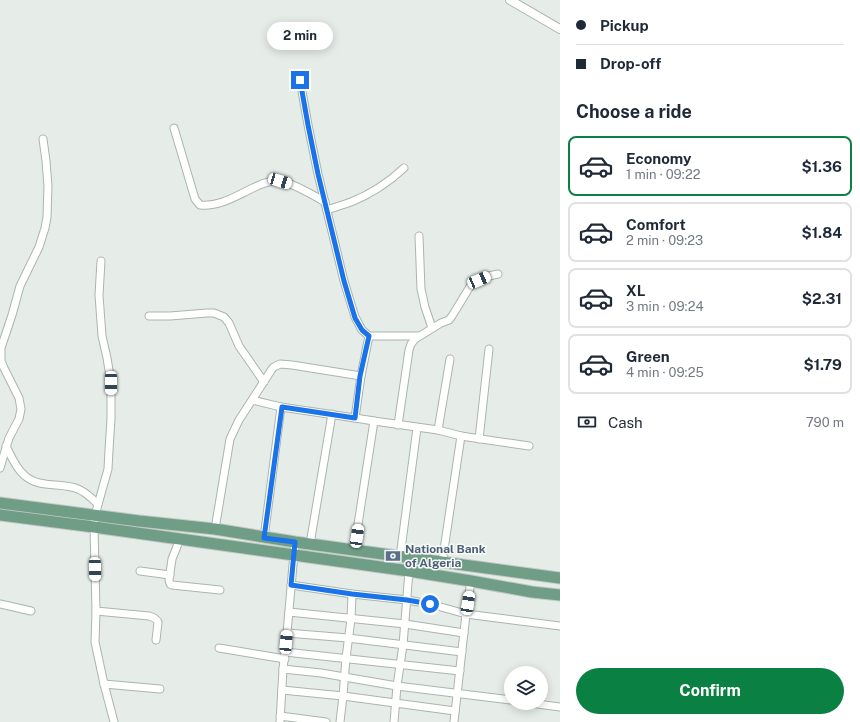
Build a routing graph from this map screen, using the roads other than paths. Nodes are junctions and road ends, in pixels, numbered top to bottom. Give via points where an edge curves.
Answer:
1 (510, 0) edge
2 (559, 26) edge
3 (300, 80) dead end
4 (174, 128) dead end
5 (43, 139) dead end
6 (404, 168) dead end
7 (325, 202) junction
8 (327, 210) junction
9 (419, 236) dead end
10 (101, 261) dead end
11 (498, 274) dead end
12 (148, 316) dead end
13 (432, 328) junction
14 (369, 336) junction
15 (419, 336) junction
16 (489, 349) dead end
17 (0, 354) edge
18 (450, 359) dead end
19 (360, 376) junction
20 (264, 382) junction
21 (252, 400) junction
22 (282, 407) junction
23 (332, 414) junction
24 (355, 418) junction
25 (374, 421) junction
26 (398, 425) junction
27 (417, 428) junction
28 (438, 430) junction
29 (461, 436) junction
30 (479, 439) junction
31 (6, 446) junction
32 (529, 446) dead end
33 (0, 468) edge
34 (0, 503) edge
35 (96, 509) junction
36 (0, 515) edge
37 (94, 527) junction
38 (215, 530) junction
39 (264, 538) junction
40 (180, 539) junction
41 (295, 542) junction
42 (310, 544) junction
43 (354, 550) junction
44 (294, 556) junction
45 (400, 557) junction
46 (442, 563) junction
47 (140, 572) dead end
48 (409, 572) junction
49 (170, 575) junction
50 (560, 578) edge
51 (472, 581) junction
52 (291, 585) junction
53 (220, 590) dead end
54 (352, 594) junction
55 (560, 595) edge
56 (407, 600) junction
57 (0, 604) edge
58 (31, 611) dead end
59 (96, 611) junction
60 (289, 612) junction
61 (466, 614) junction
62 (351, 619) junction
63 (405, 624) junction
64 (560, 626) edge
65 (287, 633) junction
66 (464, 633) junction
67 (348, 638) junction
68 (156, 640) dead end
69 (403, 645) junction
70 (219, 648) dead end
71 (462, 652) junction
72 (285, 655) junction
73 (346, 658) junction
74 (400, 665) junction
75 (283, 669) junction
76 (460, 671) junction
77 (345, 677) junction
78 (104, 684) junction
79 (397, 686) junction
80 (160, 689) dead end
81 (282, 690) junction
82 (457, 693) junction
83 (343, 696) junction
84 (504, 699) edge
85 (396, 704) junction
86 (548, 705) edge
87 (560, 707) edge
88 (455, 711) junction
89 (280, 719) edge
90 (114, 722) edge
91 (326, 722) edge
92 (340, 722) edge
93 (394, 722) edge
94 (454, 722) edge

1 - 2 street
3 - 7 street
4 - 7 street via 195,199 200,205 214,205 272,181 288,184
5 - 17 street via 48,186 45,228 39,247 20,286
6 - 8 street via 388,182 363,196
7 - 8 street
8 - 14 street via 355,318
9 - 13 street via 420,289
10 - 35 street via 99,295 102,336 111,383 111,419 108,469
11 - 13 street via 471,285 449,320
12 - 20 street via 214,313 224,317 239,346
13 - 15 street
14 - 15 street
14 - 19 street
15 - 26 street via 409,350
16 - 30 street
17 - 31 street via 19,398 21,409
18 - 28 street
19 - 20 street via 280,364 272,369
19 - 24 street
20 - 21 street
21 - 22 street
21 - 38 street via 238,420 230,440
22 - 23 street
22 - 39 street
23 - 24 street
23 - 42 street
24 - 25 street
25 - 26 street
25 - 43 street
26 - 27 street
27 - 28 street
27 - 45 street
28 - 29 street
29 - 30 street
29 - 46 street
30 - 32 street
31 - 33 street
31 - 35 street via 23,475 31,481 77,489 85,493
34 - 35 main road
35 - 37 street
35 - 38 main road via 139,521
36 - 37 main road
37 - 40 main road
37 - 59 street
38 - 39 main road
39 - 41 main road
40 - 44 main road
40 - 49 street via 172,559
41 - 42 main road
41 - 44 street
42 - 43 main road
43 - 45 main road
44 - 48 main road
44 - 52 street
45 - 46 main road
46 - 50 main road
47 - 49 street
48 - 51 main road
48 - 56 street
49 - 53 street via 171,585
51 - 55 main road
51 - 61 street
52 - 54 street
52 - 60 street
54 - 56 street
54 - 62 street
56 - 61 street
56 - 63 street
57 - 58 street
59 - 68 street via 155,618 158,622
59 - 78 street via 95,642
60 - 62 street
60 - 65 street
61 - 64 street
61 - 66 street
62 - 63 street
62 - 67 street
63 - 66 street
63 - 69 street
65 - 67 street
65 - 72 street
66 - 71 street
67 - 69 street
67 - 73 street
69 - 71 street
69 - 74 street
70 - 72 street
71 - 76 street
72 - 73 street
72 - 75 street
73 - 74 street
73 - 77 street
74 - 76 street
74 - 79 street
75 - 77 street
75 - 81 street
76 - 82 street
77 - 79 street
77 - 83 street
78 - 80 street
78 - 90 street
79 - 82 street
79 - 85 street
81 - 83 street
81 - 89 street
82 - 84 street
82 - 88 street
83 - 85 street
83 - 92 street
85 - 88 street
85 - 93 street
86 - 87 street
88 - 94 street
89 - 91 street

